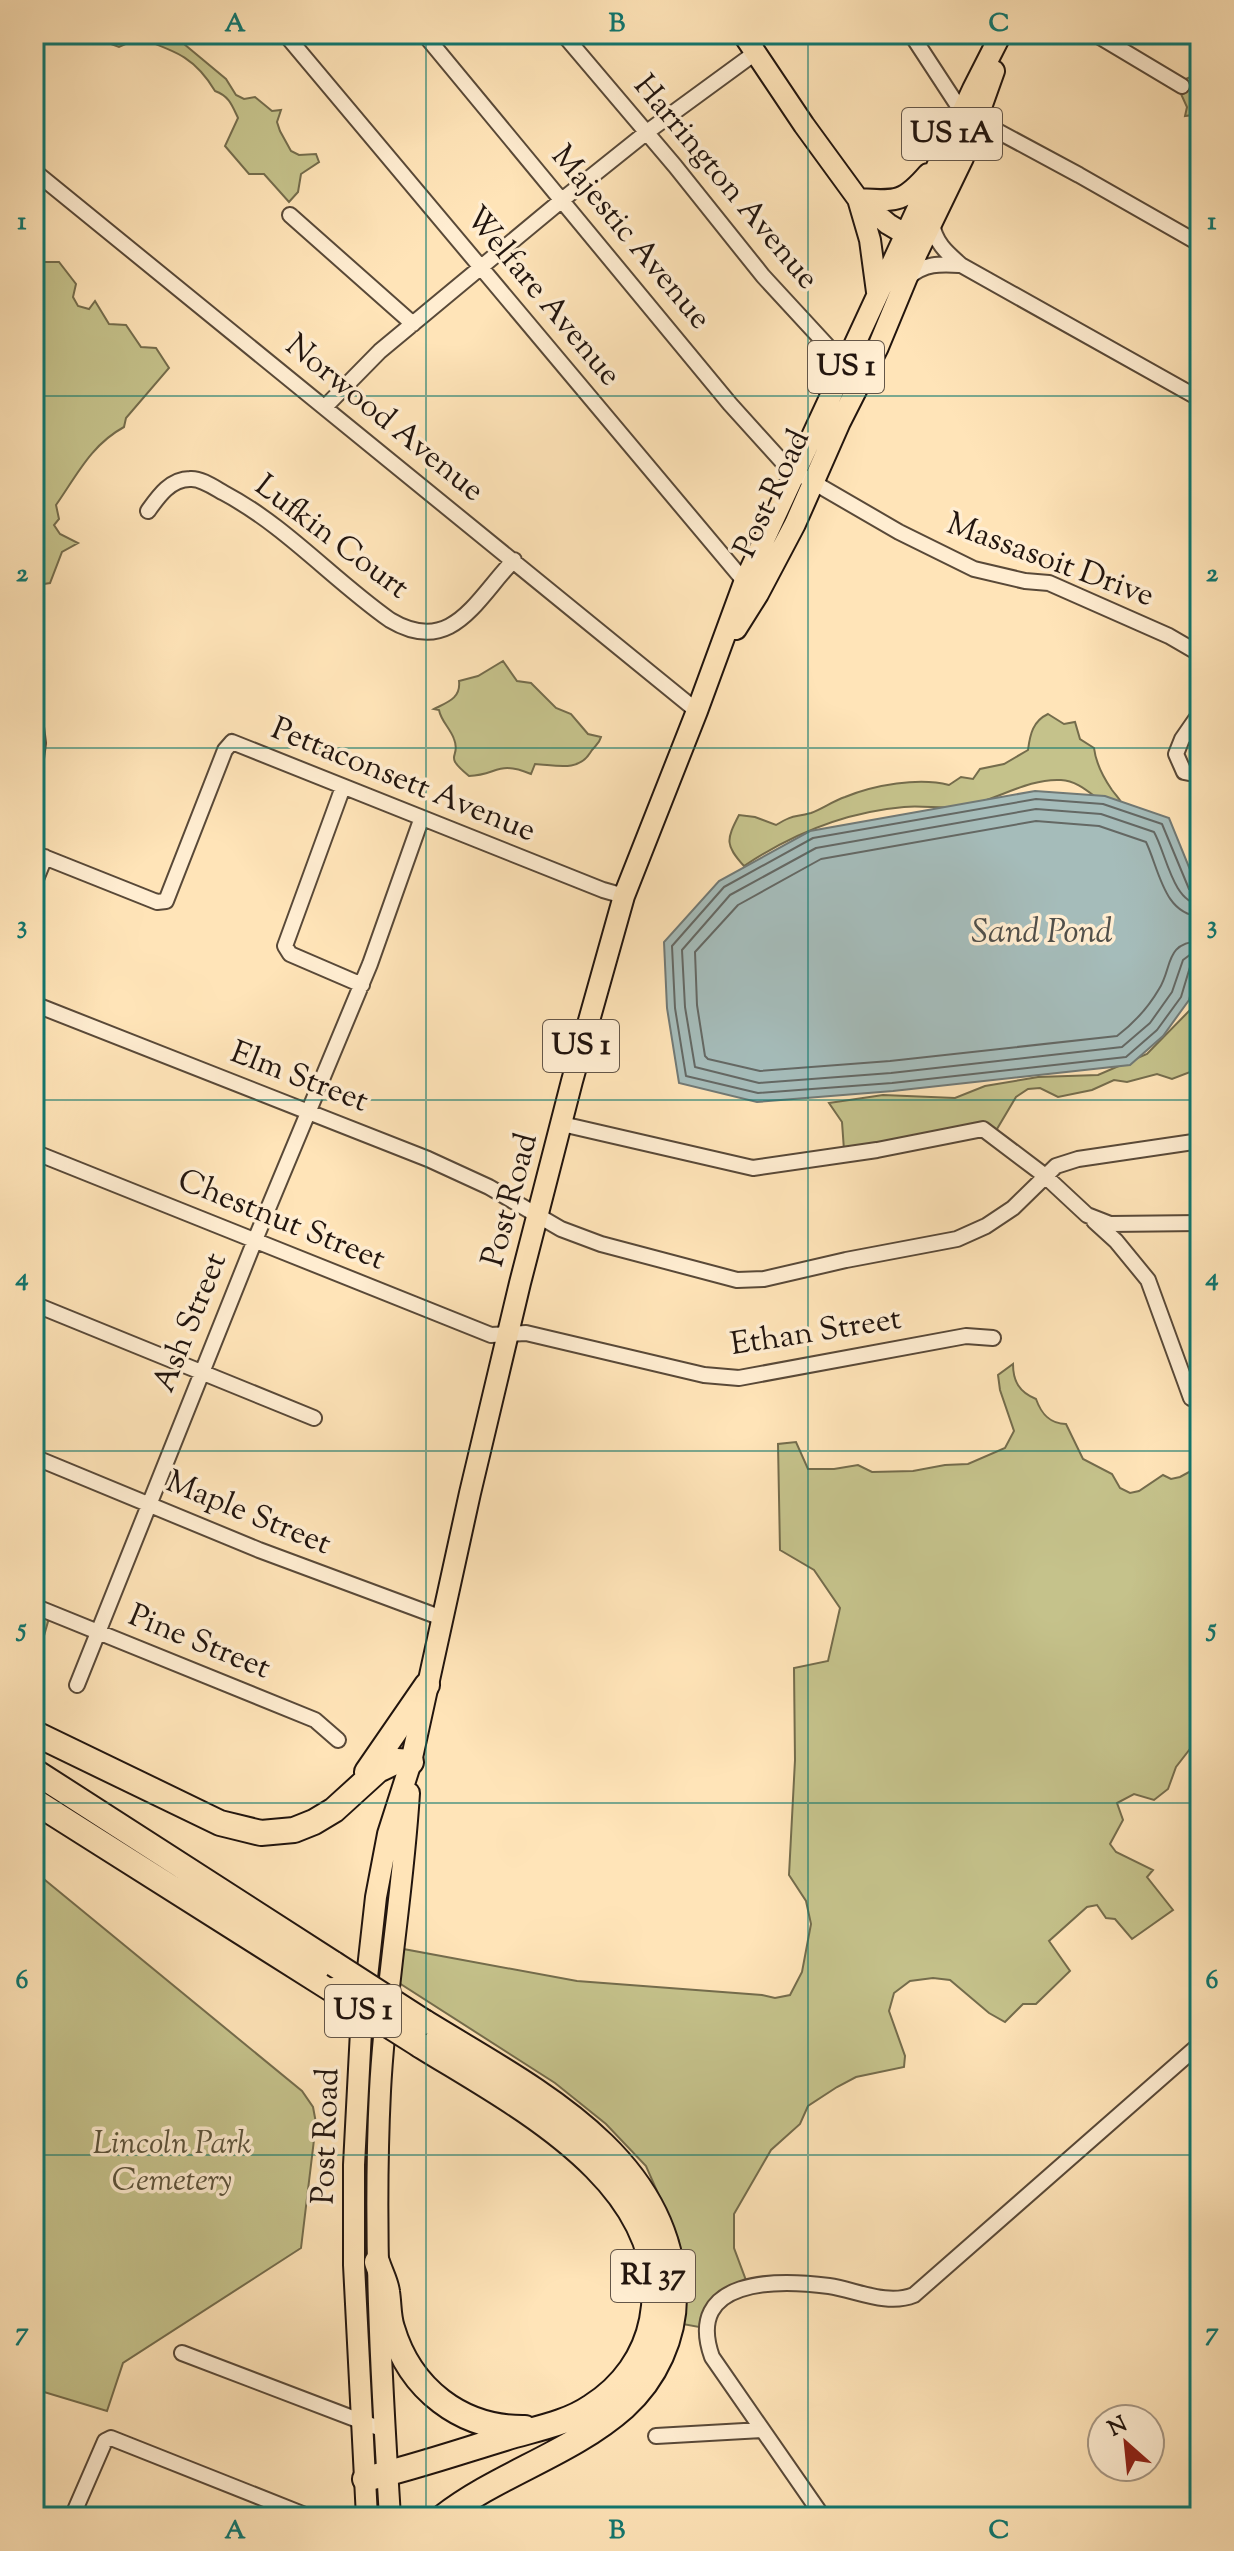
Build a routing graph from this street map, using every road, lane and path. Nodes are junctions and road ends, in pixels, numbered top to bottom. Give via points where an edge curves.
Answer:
1 (285, 34) edge
2 (424, 34) edge
3 (563, 34) edge
4 (743, 34) edge
5 (911, 34) edge
6 (1001, 34) edge
7 (1008, 34) edge
8 (1095, 34) edge
9 (755, 53) junction
10 (1182, 86) dead end
11 (969, 116) junction
12 (647, 132) junction
13 (941, 160) junction
14 (34, 171) edge
15 (858, 199) junction
16 (562, 200) junction
17 (290, 215) dead end
18 (932, 222) junction
19 (914, 240) junction
20 (1200, 244) edge
21 (961, 265) junction
22 (481, 267) junction
23 (906, 280) junction
24 (877, 298) junction
25 (413, 324) junction
26 (846, 366) junction
27 (1200, 399) edge
28 (325, 407) junction
29 (805, 478) junction
30 (148, 511) dead end
31 (514, 560) junction
32 (751, 589) junction
33 (1200, 654) edge
34 (34, 711) edge
35 (697, 711) junction
36 (1200, 713) edge
37 (1200, 771) edge
38 (34, 774) edge
39 (343, 787) junction
40 (421, 820) junction
41 (39, 855) edge
42 (34, 884) edge
43 (624, 896) junction
44 (362, 985) junction
45 (34, 1004) edge
46 (307, 1112) junction
47 (562, 1124) junction
48 (1200, 1141) edge
49 (34, 1152) edge
50 (1044, 1175) junction
51 (1087, 1215) junction
52 (537, 1217) junction
53 (1200, 1223) edge
54 (255, 1240) junction
55 (34, 1304) edge
56 (508, 1334) junction
57 (993, 1338) dead end
58 (202, 1372) junction
59 (1191, 1398) dead end
60 (314, 1418) dead end
61 (34, 1457) edge
62 (149, 1503) junction
63 (34, 1606) edge
64 (442, 1618) junction
65 (97, 1632) junction
66 (77, 1685) dead end
67 (427, 1685) junction
68 (34, 1733) edge
69 (338, 1740) dead end
70 (411, 1762) junction
71 (34, 1771) edge
72 (355, 1791) junction
73 (34, 1801) edge
74 (422, 2033) junction
75 (1200, 2044) edge
76 (377, 2262) junction
77 (182, 2353) dead end
78 (361, 2423) junction
79 (547, 2425) junction
80 (384, 2430) junction
81 (762, 2430) junction
82 (656, 2436) dead end
83 (376, 2476) junction
84 (72, 2517) edge
85 (310, 2517) edge
86 (367, 2517) edge
87 (390, 2517) edge
88 (443, 2517) edge
89 (823, 2517) edge

1 - 22 street, Welfare Avenue
2 - 16 street, Majestic Avenue
3 - 12 street, Harrington Avenue
4 - 9 main road
5 - 11 street
6 - 11 main road, Post Road / US 1A
7 - 11 main road, Post Road / US 1A
8 - 10 street
9 - 12 street
9 - 15 main road
11 - 13 main road, Post Road / US 1A
11 - 18 main road, Post Road / US 1A via 963,158
11 - 20 street
12 - 16 street
12 - 26 street, Harrington Avenue via 763,276
13 - 15 main road via 903,198
13 - 19 main road, Post Road / US 1A
14 - 28 street, Norwood Avenue
15 - 19 main road
15 - 24 main road
16 - 22 street
16 - 29 street, Majestic Avenue via 730,404 787,467
17 - 25 street
18 - 19 main road, Post Road / US 1A
18 - 21 street via 933,234
19 - 23 main road, Post Road / US 1
19 - 24 main road, Post Road / US 1A
21 - 23 street via 920,267
21 - 27 street
22 - 25 street
22 - 32 street, Welfare Avenue
23 - 29 main road, Post Road / US 1 via 840,422
24 - 26 main road, Post Road / US 1
25 - 28 street
26 - 29 main road, Post Road / US 1
28 - 31 street, Norwood Avenue
29 - 32 main road, Post Road / US 1
29 - 33 street, Massasoit Drive via 974,569 1049,583
30 - 31 street, Lufkin Court via 176,482 191,478 210,485 264,516 390,620 418,632 439,631 459,621
31 - 35 street, Norwood Avenue
32 - 35 main road, Post Road / US 1
34 - 38 street
35 - 43 main road, Post Road / US 1
36 - 37 street via 1176,754 1184,772
39 - 40 street, Pettaconsett Avenue
39 - 41 street, Pettaconsett Avenue via 232,742 171,894 161,903
39 - 44 street via 285,946 290,954
40 - 43 street, Pettaconsett Avenue
40 - 44 street, Ash Street
41 - 42 street
43 - 47 main road, Post Road / US 1
44 - 46 street, Ash Street
45 - 46 street, Elm Street
46 - 52 street, Elm Street via 454,1171
46 - 54 street, Ash Street
47 - 50 street via 753,1168 983,1129
47 - 52 main road, Post Road / US 1
48 - 50 street via 1078,1159
49 - 54 street, Chestnut Street
50 - 51 street
50 - 52 street, Elm Street via 1013,1208 957,1239 764,1279 713,1275 601,1244
51 - 53 street via 1110,1224
51 - 59 street via 1148,1280
52 - 56 main road, Post Road / US 1
54 - 56 street, Chestnut Street via 486,1333
54 - 58 street, Ash Street
55 - 58 street
56 - 57 street, Ethan Street via 526,1333 704,1375 739,1378 966,1336
56 - 64 main road, Post Road / US 1
58 - 60 street
58 - 62 street, Ash Street
61 - 62 street, Maple Street
62 - 64 street, Maple Street
62 - 65 street, Ash Street
63 - 65 street, Pine Street
64 - 67 main road, Post Road / US 1
65 - 66 street, Ash Street
65 - 69 street, Pine Street via 315,1720
67 - 70 main road, Post Road / US 1
67 - 72 highway
68 - 72 highway via 241,1830 271,1833 304,1826
70 - 72 highway via 384,1766
70 - 76 main road, Post Road / US 1 via 381,2076
70 - 78 main road, Post Road / US 1 via 388,1834 376,1897 361,2031 354,2165
71 - 74 highway, bridge via 334,1964
73 - 74 highway, RI 37, bridge via 333,1990
74 - 79 highway, RI 37 via 587,2157 621,2200 647,2250 654,2306 636,2363 592,2407
74 - 88 highway via 565,2110 611,2152 658,2224 669,2254 674,2295 665,2347 625,2406
75 - 81 street via 914,2295 894,2300 795,2283 746,2288 722,2297 706,2327 712,2357
76 - 79 highway via 394,2337 429,2393 465,2416 492,2425
76 - 80 main road, Post Road / US 1
77 - 78 street
78 - 80 street
78 - 83 main road, Post Road / US 1
79 - 83 highway
80 - 83 main road, Post Road / US 1
81 - 82 street
81 - 89 street
83 - 86 main road, Post Road / US 1
83 - 87 main road, Post Road / US 1
84 - 85 street via 105,2441 111,2438

